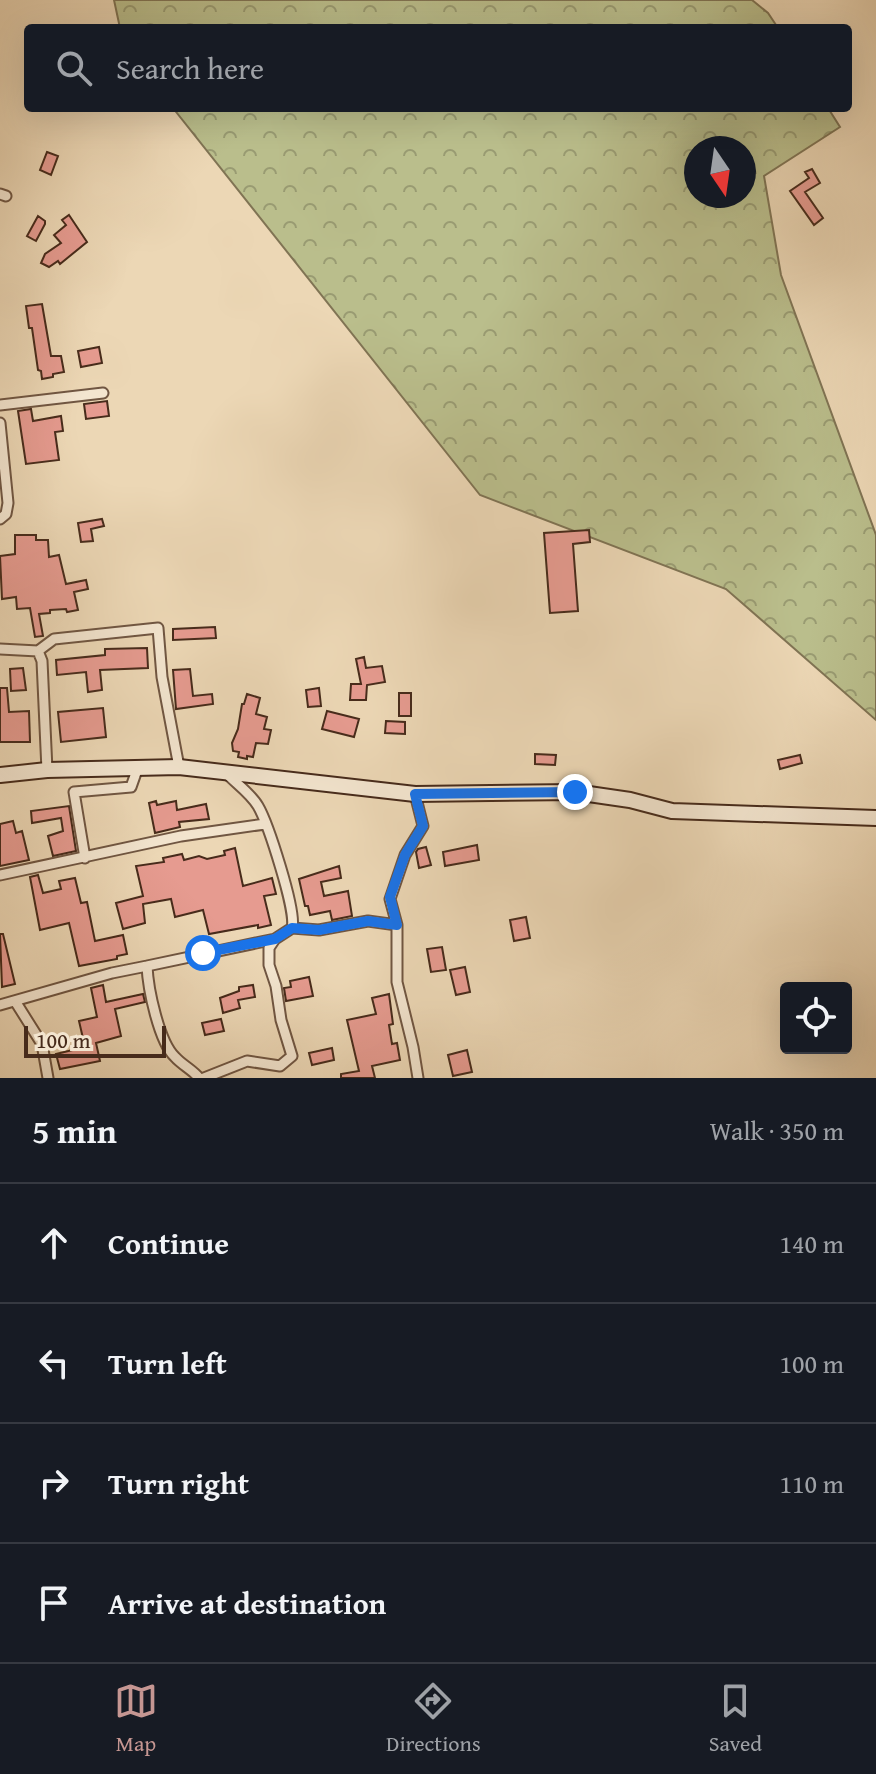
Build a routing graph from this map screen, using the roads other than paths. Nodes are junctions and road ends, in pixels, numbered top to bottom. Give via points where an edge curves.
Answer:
1 (103, 393) dead end
2 (0, 405) edge
3 (0, 423) edge
4 (4, 502) edge
5 (0, 519) edge
6 (0, 649) edge
7 (38, 651) junction
8 (179, 767) junction
9 (47, 770) junction
10 (137, 770) junction
11 (225, 771) junction
12 (0, 775) edge
13 (415, 794) junction
14 (260, 811) junction
15 (876, 818) edge
16 (265, 824) junction
17 (252, 825) junction
18 (85, 858) junction
19 (0, 875) edge
20 (397, 925) junction
21 (292, 928) junction
22 (275, 939) junction
23 (147, 966) junction
24 (15, 1001) junction
25 (0, 1005) edge
26 (48, 1078) edge
27 (201, 1078) edge
28 (418, 1078) edge

1 - 2 street
3 - 4 street
4 - 5 street via 6,514
6 - 7 street
7 - 8 street via 54,639 158,628
7 - 9 street
8 - 10 main road
8 - 11 main road
9 - 10 main road
9 - 12 main road
10 - 18 street via 131,787 74,792
11 - 13 main road
11 - 14 street
13 - 15 main road via 575,792 672,811
13 - 20 street via 423,826 405,855 390,897
14 - 16 street
14 - 17 street
16 - 17 street
16 - 21 street via 290,903
17 - 18 street
18 - 19 street
20 - 21 street via 368,921 319,930
20 - 28 street via 397,982
21 - 22 street
22 - 23 street
22 - 27 street via 269,965 292,1058 280,1066 247,1061
23 - 24 street
23 - 27 street via 168,1047
24 - 25 street
24 - 26 street via 42,1044

